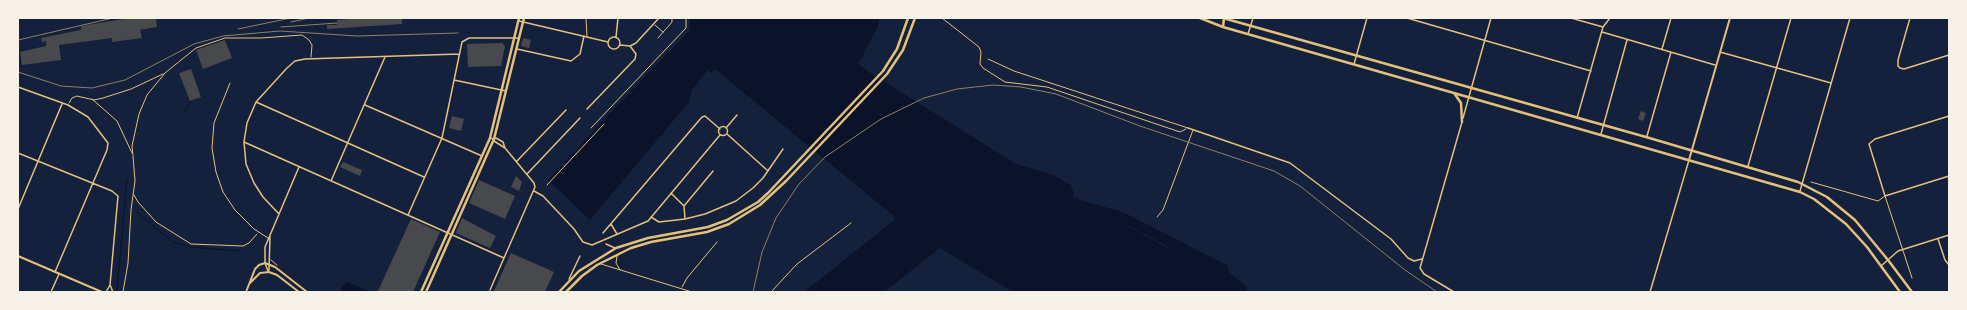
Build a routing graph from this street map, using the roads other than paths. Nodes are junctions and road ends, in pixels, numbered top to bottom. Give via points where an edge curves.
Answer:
1 (524, 18) edge
2 (586, 18) edge
3 (618, 18) edge
4 (659, 18) edge
5 (672, 18) edge
6 (686, 18) edge
7 (908, 18) edge
8 (915, 18) edge
9 (1200, 18) edge
10 (1224, 18) edge
11 (1253, 18) edge
12 (1368, 18) edge
13 (1407, 18) edge
14 (1492, 18) edge
15 (1571, 18) edge
16 (1610, 18) edge
17 (1671, 18) edge
18 (1730, 18) edge
19 (1791, 18) edge
20 (1850, 18) edge
21 (1910, 18) edge
22 (519, 20) edge
23 (523, 22) junction
24 (655, 25) junction
25 (1251, 25) junction
26 (1222, 27) junction
27 (1603, 27) junction
28 (663, 32) junction
29 (1602, 32) junction
30 (1248, 34) junction
31 (584, 36) junction
32 (516, 37) junction
33 (587, 37) junction
34 (616, 37) junction
35 (520, 38) junction
36 (658, 38) dead end
37 (1485, 40) junction
38 (1627, 40) junction
39 (608, 42) junction
40 (620, 45) junction
41 (630, 46) junction
42 (517, 49) junction
43 (1662, 49) junction
44 (1670, 52) junction
45 (1720, 52) junction
46 (459, 54) junction
47 (1949, 55) edge
48 (386, 56) junction
49 (1356, 56) junction
50 (988, 59) dead end
51 (1354, 64) junction
52 (1716, 65) junction
53 (1776, 67) junction
54 (1591, 71) junction
55 (454, 80) junction
56 (230, 82) dead end
57 (1831, 83) junction
58 (18, 87) edge
59 (1472, 88) junction
60 (502, 90) junction
61 (506, 92) junction
62 (1454, 93) junction
63 (1469, 97) junction
64 (256, 102) junction
65 (62, 103) junction
66 (365, 105) junction
67 (587, 109) dead end
68 (566, 110) dead end
69 (737, 115) dead end
70 (1949, 116) edge
71 (580, 118) dead end
72 (1577, 118) junction
73 (1462, 122) junction
74 (1604, 125) junction
75 (591, 128) dead end
76 (726, 128) junction
77 (1188, 128) joint
78 (720, 129) junction
79 (1193, 130) junction
80 (726, 134) junction
81 (720, 135) junction
82 (1601, 135) junction
83 (1646, 137) junction
84 (442, 138) junction
85 (490, 138) junction
86 (494, 140) junction
87 (244, 142) junction
88 (347, 143) junction
89 (506, 148) junction
90 (783, 149) dead end
91 (1692, 151) junction
92 (18, 153) edge
93 (482, 156) junction
94 (1688, 160) junction
95 (38, 161) junction
96 (517, 161) junction
97 (299, 167) junction
98 (1748, 167) junction
99 (713, 170) dead end
100 (768, 170) junction
101 (527, 174) junction
102 (1949, 176) edge
103 (424, 178) junction
104 (331, 181) junction
105 (1811, 182) dead end
106 (93, 183) junction
107 (1802, 184) junction
108 (534, 191) junction
109 (1800, 192) junction
110 (671, 193) junction
111 (1884, 196) junction
112 (684, 206) junction
113 (18, 209) edge
114 (279, 214) junction
115 (408, 215) junction
116 (1157, 217) dead end
117 (651, 218) junction
118 (685, 219) junction
119 (851, 223) dead end
120 (611, 224) junction
121 (272, 231) junction
122 (447, 233) junction
123 (603, 233) dead end
124 (617, 234) junction
125 (452, 235) junction
126 (1949, 235) edge
127 (268, 238) junction
128 (1938, 239) junction
129 (717, 242) dead end
130 (606, 244) dead end
131 (616, 248) junction
132 (1902, 250) junction
133 (619, 253) junction
134 (18, 256) edge
135 (580, 256) dead end
136 (504, 258) junction
137 (1422, 260) junction
138 (1888, 260) junction
139 (265, 263) junction
140 (269, 264) junction
141 (599, 264) junction
142 (1949, 265) edge
143 (1880, 266) junction
144 (620, 270) junction
145 (55, 272) junction
146 (269, 272) junction
147 (59, 274) junction
148 (1912, 278) dead end
149 (568, 281) junction
150 (110, 285) junction
151 (249, 286) junction
152 (682, 288) junction
153 (490, 290) dead end
154 (51, 292) edge
155 (102, 292) edge
156 (106, 292) edge
157 (113, 292) edge
158 (246, 292) edge
159 (299, 292) edge
160 (307, 292) edge
161 (421, 292) edge
162 (426, 292) edge
163 (559, 292) edge
164 (566, 292) edge
165 (692, 292) edge
166 (771, 292) edge
167 (1454, 292) edge
168 (1650, 292) edge
169 (1900, 292) edge
170 (1912, 292) edge

1 - 23 main road
2 - 33 street
3 - 34 street
4 - 24 street
5 - 28 street via 672,22
6 - 75 street via 686,28
7 - 131 main road via 902,39 883,71 758,202 727,220 701,229 648,238
8 - 133 main road via 910,34 887,74 760,205 729,224 707,232 651,242
9 - 26 main road
10 - 25 main road
10 - 26 main road
11 - 25 street
12 - 49 street
13 - 37 street
14 - 37 street
15 - 27 street
16 - 27 street
17 - 43 street
18 - 45 street
19 - 53 street
20 - 57 street
21 - 47 street via 1897,63 1900,68
22 - 23 street
22 - 32 main road
23 - 31 street
23 - 35 main road
24 - 28 street
24 - 41 street
25 - 30 street
25 - 49 main road
26 - 30 main road
27 - 29 street
28 - 36 street
29 - 38 street
29 - 54 street
30 - 51 main road
31 - 33 street
31 - 42 street via 580,54 571,61
32 - 35 street
32 - 46 street via 465,39
32 - 60 main road
33 - 39 street
34 - 39 street
34 - 40 street
35 - 42 main road
37 - 54 street
37 - 59 street
38 - 43 street
38 - 74 street
39 - 40 street via 612,49 617,49
40 - 41 street
41 - 67 street via 636,56
42 - 61 main road
43 - 44 street
44 - 52 street
44 - 83 street
45 - 52 street
45 - 53 street
46 - 48 street
46 - 55 street
48 - 64 street via 298,60 284,70
48 - 66 street
49 - 51 street
49 - 59 main road
50 - 77 street
51 - 62 main road
52 - 91 street
53 - 57 street
53 - 98 street
54 - 72 street
55 - 60 street
55 - 84 street
56 - 127 street via 214,123 212,148 216,172 235,210
57 - 107 street
58 - 65 street
59 - 63 street
59 - 72 main road
60 - 61 street
60 - 85 main road
61 - 86 main road
62 - 63 main road
62 - 73 main road via 1461,102
63 - 73 street
63 - 82 main road
64 - 87 street via 247,124
64 - 88 street
65 - 95 street
65 - 106 street via 91,120 108,142
66 - 84 street
66 - 88 street
68 - 96 street
69 - 76 street
70 - 111 street via 1871,142 1870,149
71 - 101 street
72 - 74 main road
73 - 137 street
74 - 82 street
74 - 83 main road
76 - 78 street
76 - 80 street
77 - 79 street
78 - 81 street
78 - 120 street via 705,116 702,117
79 - 116 street via 1163,210
79 - 137 street via 1290,163 1391,239 1408,258 1414,261
80 - 81 street
80 - 100 street
81 - 110 street
82 - 94 main road
83 - 91 main road
84 - 93 street
84 - 103 street
85 - 86 street
85 - 93 main road
86 - 89 street
86 - 89 street via 500,140
86 - 125 main road
87 - 97 street
87 - 114 street via 246,164 254,183
88 - 103 street
88 - 104 street
89 - 96 street
90 - 100 street
91 - 94 street
91 - 98 main road
92 - 95 street
93 - 122 main road
94 - 109 main road
94 - 168 street
95 - 106 street
95 - 113 street
96 - 101 street
97 - 104 street
97 - 114 street
98 - 107 main road
99 - 112 street
100 - 118 street via 753,188 736,201
101 - 108 street via 534,183
102 - 111 street
103 - 115 street
104 - 115 street
105 - 111 street via 1878,201
106 - 145 street
106 - 150 street via 112,191 119,199
107 - 109 street
107 - 138 main road via 1827,197 1847,213
108 - 124 street via 543,196 587,245
108 - 136 street
109 - 143 main road via 1814,199 1846,224
110 - 112 street
110 - 117 street
111 - 132 street
112 - 118 street
114 - 121 street
115 - 122 street
117 - 118 street via 659,222
117 - 124 street via 644,224
119 - 166 street via 794,267
120 - 123 street
120 - 124 street
121 - 127 street
121 - 140 street
122 - 125 street
122 - 161 main road
125 - 136 street
125 - 162 main road
126 - 128 street
127 - 139 street
128 - 132 street
128 - 142 street
129 - 152 street via 687,278
130 - 131 street
131 - 149 main road via 594,260
132 - 138 street
132 - 148 street
133 - 141 main road
133 - 144 street via 616,261
134 - 145 street
135 - 149 street
136 - 153 street
137 - 167 street via 1420,268 1424,274
138 - 143 street
138 - 170 main road
139 - 140 street
139 - 146 street
139 - 151 street via 256,267
140 - 146 street
140 - 160 street
141 - 144 street
141 - 164 main road
143 - 169 main road
144 - 152 street
145 - 147 street
146 - 151 street via 256,275
146 - 159 street via 279,276
147 - 154 street
147 - 155 street
149 - 163 main road
150 - 156 street
150 - 157 street
151 - 158 street
152 - 165 street

